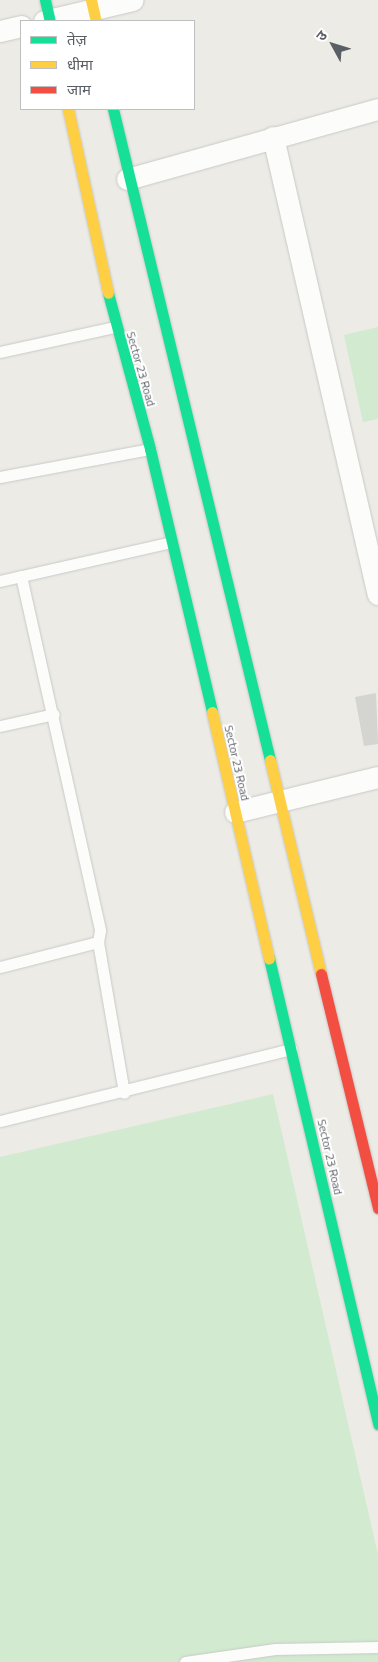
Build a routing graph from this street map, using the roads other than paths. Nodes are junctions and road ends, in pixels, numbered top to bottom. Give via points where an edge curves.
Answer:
1 (134, 0) edge
2 (94, 10) edge
3 (47, 16) edge
4 (20, 26) edge
5 (0, 31) edge
6 (378, 109) edge
7 (68, 110) edge
8 (113, 110) edge
9 (273, 136) junction
10 (127, 179) junction
11 (115, 327) junction
12 (0, 352) edge
13 (150, 448) junction
14 (0, 477) edge
15 (172, 542) junction
16 (21, 576) junction
17 (0, 581) edge
18 (378, 594) edge
19 (54, 714) junction
20 (0, 726) edge
21 (378, 777) edge
22 (280, 802) junction
23 (235, 812) junction
24 (98, 942) junction
25 (0, 967) edge
26 (291, 1049) junction
27 (124, 1093) junction
28 (0, 1122) edge
29 (372, 1153) edge
30 (378, 1208) edge
31 (378, 1424) edge
32 (378, 1647) edge
33 (185, 1662) edge

1 - 2 street
2 - 3 street
4 - 5 street
6 - 9 street
7 - 11 street, Sector 23 Road
8 - 10 street
9 - 10 street
9 - 18 street
10 - 22 street
11 - 12 lane
11 - 13 street, Sector 23 Road
13 - 14 lane
13 - 15 street, Sector 23 Road
15 - 16 lane
15 - 23 street, Sector 23 Road
16 - 17 lane
16 - 19 lane
19 - 20 lane
19 - 24 lane via 100,930
21 - 22 street
22 - 23 street
22 - 29 street
23 - 26 street, Sector 23 Road
24 - 25 lane
24 - 27 lane
26 - 27 lane
26 - 31 street, Sector 23 Road
27 - 28 lane
29 - 30 street
32 - 33 lane via 275,1649

